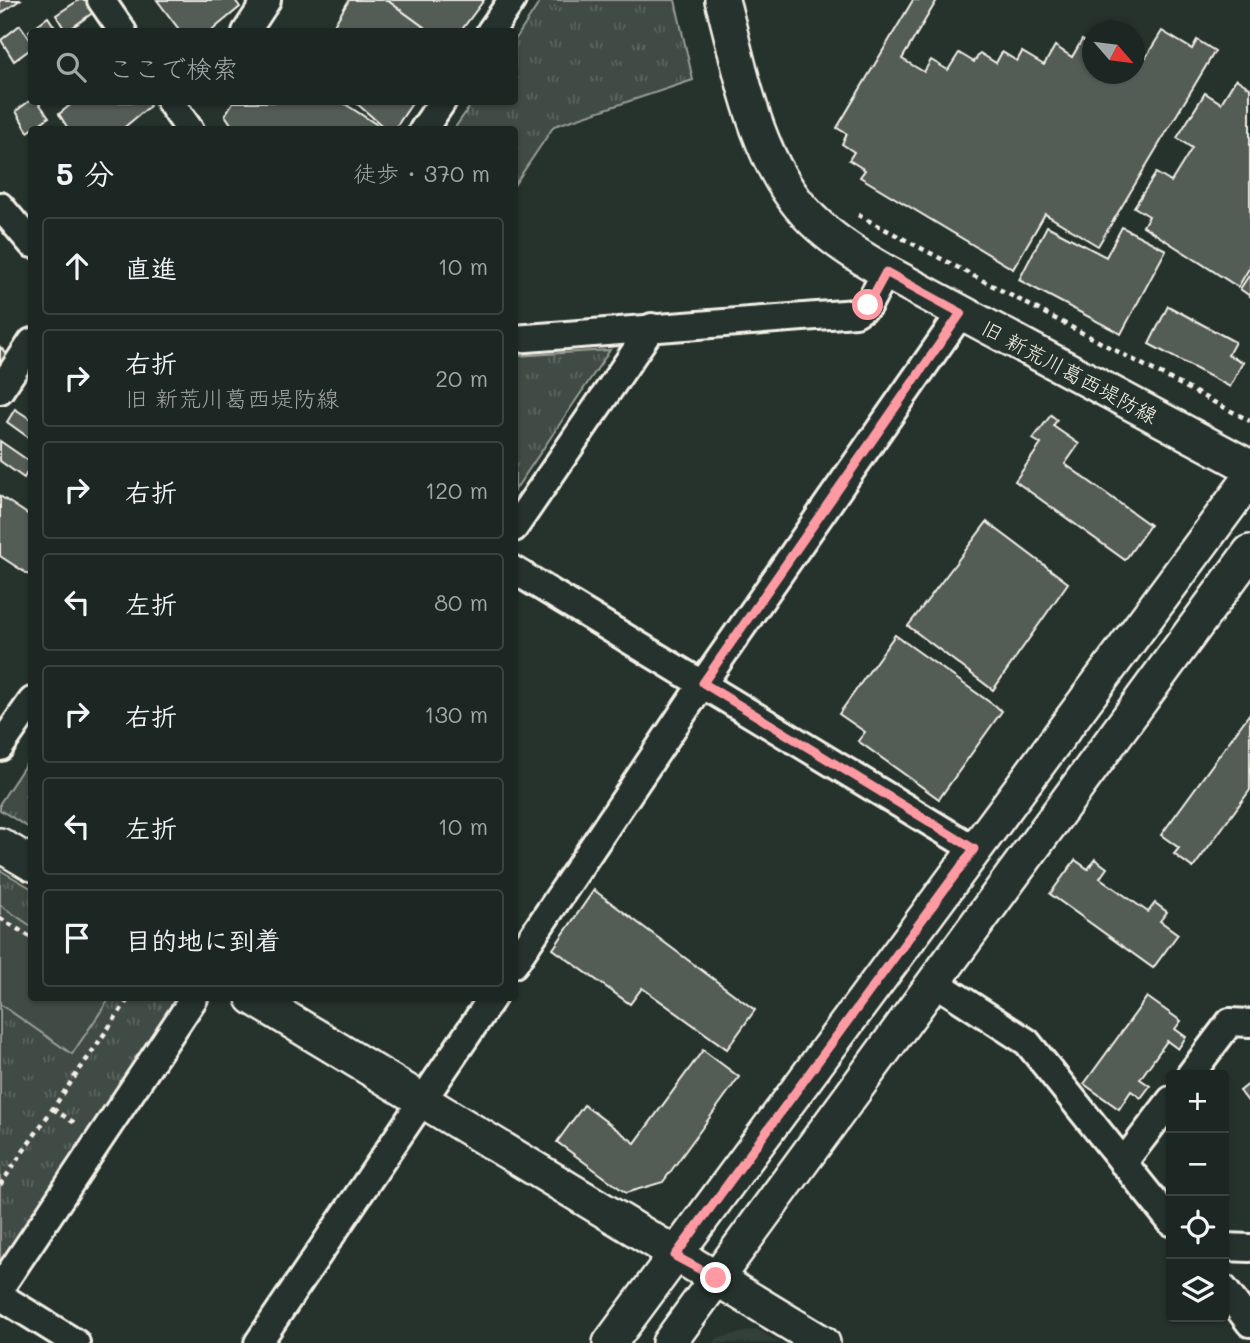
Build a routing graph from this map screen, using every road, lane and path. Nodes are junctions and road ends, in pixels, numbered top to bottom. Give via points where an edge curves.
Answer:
1 (102, 0) edge
2 (267, 0) edge
3 (512, 0) edge
4 (722, 0) edge
5 (120, 28) edge
6 (249, 28) edge
7 (493, 28) edge
8 (440, 105) edge
9 (426, 126) edge
10 (0, 206) edge
11 (858, 215) dead end
12 (28, 239) edge
13 (886, 272) junction
14 (961, 313) junction
15 (652, 327) junction
16 (518, 339) edge
17 (28, 348) edge
18 (0, 390) edge
19 (1250, 421) edge
20 (1250, 467) edge
21 (1250, 478) edge
22 (518, 522) edge
23 (1250, 552) edge
24 (518, 572) edge
25 (703, 683) junction
26 (28, 707) edge
27 (0, 747) edge
28 (0, 845) edge
29 (974, 849) junction
30 (28, 862) edge
31 (0, 918) edge
32 (28, 936) edge
33 (518, 958) edge
34 (933, 981) junction
35 (127, 1001) edge
36 (192, 1001) edge
37 (258, 1001) edge
38 (490, 1001) edge
39 (1250, 1023) edge
40 (1194, 1070) edge
41 (424, 1100) junction
42 (1166, 1107) edge
43 (1123, 1163) junction
44 (0, 1185) edge
45 (1166, 1216) edge
46 (1229, 1247) edge
47 (1250, 1248) edge
48 (675, 1256) junction
49 (716, 1278) junction
50 (0, 1288) edge
51 (0, 1296) edge
52 (1229, 1296) edge
53 (1250, 1323) edge
54 (76, 1343) edge
55 (258, 1343) edge
56 (611, 1343) edge
57 (668, 1343) edge
58 (823, 1343) edge

1 - 5 street
2 - 6 street
3 - 7 street
4 - 13 street, 旧 新荒川葛西堤防線 via 756,125 793,197 818,226
8 - 9 street
10 - 12 street
11 - 19 path
13 - 14 street, 旧 新荒川葛西堤防線
13 - 15 street via 868,305 856,313
14 - 20 street, 旧 新荒川葛西堤防線
14 - 25 street
15 - 16 street
15 - 22 street
17 - 18 street
21 - 29 street
23 - 34 street
24 - 25 street
25 - 29 street
25 - 33 street
26 - 27 street
28 - 30 street
29 - 48 street
31 - 32 path
34 - 43 street via 1027,1042
34 - 49 street
35 - 44 path
36 - 50 street
37 - 41 street
38 - 41 street
39 - 40 street via 1230,1023
41 - 48 street
41 - 55 street
42 - 43 street
43 - 45 street
46 - 47 street
48 - 49 street
48 - 56 street
49 - 57 street
49 - 58 street
51 - 54 street
52 - 53 street

